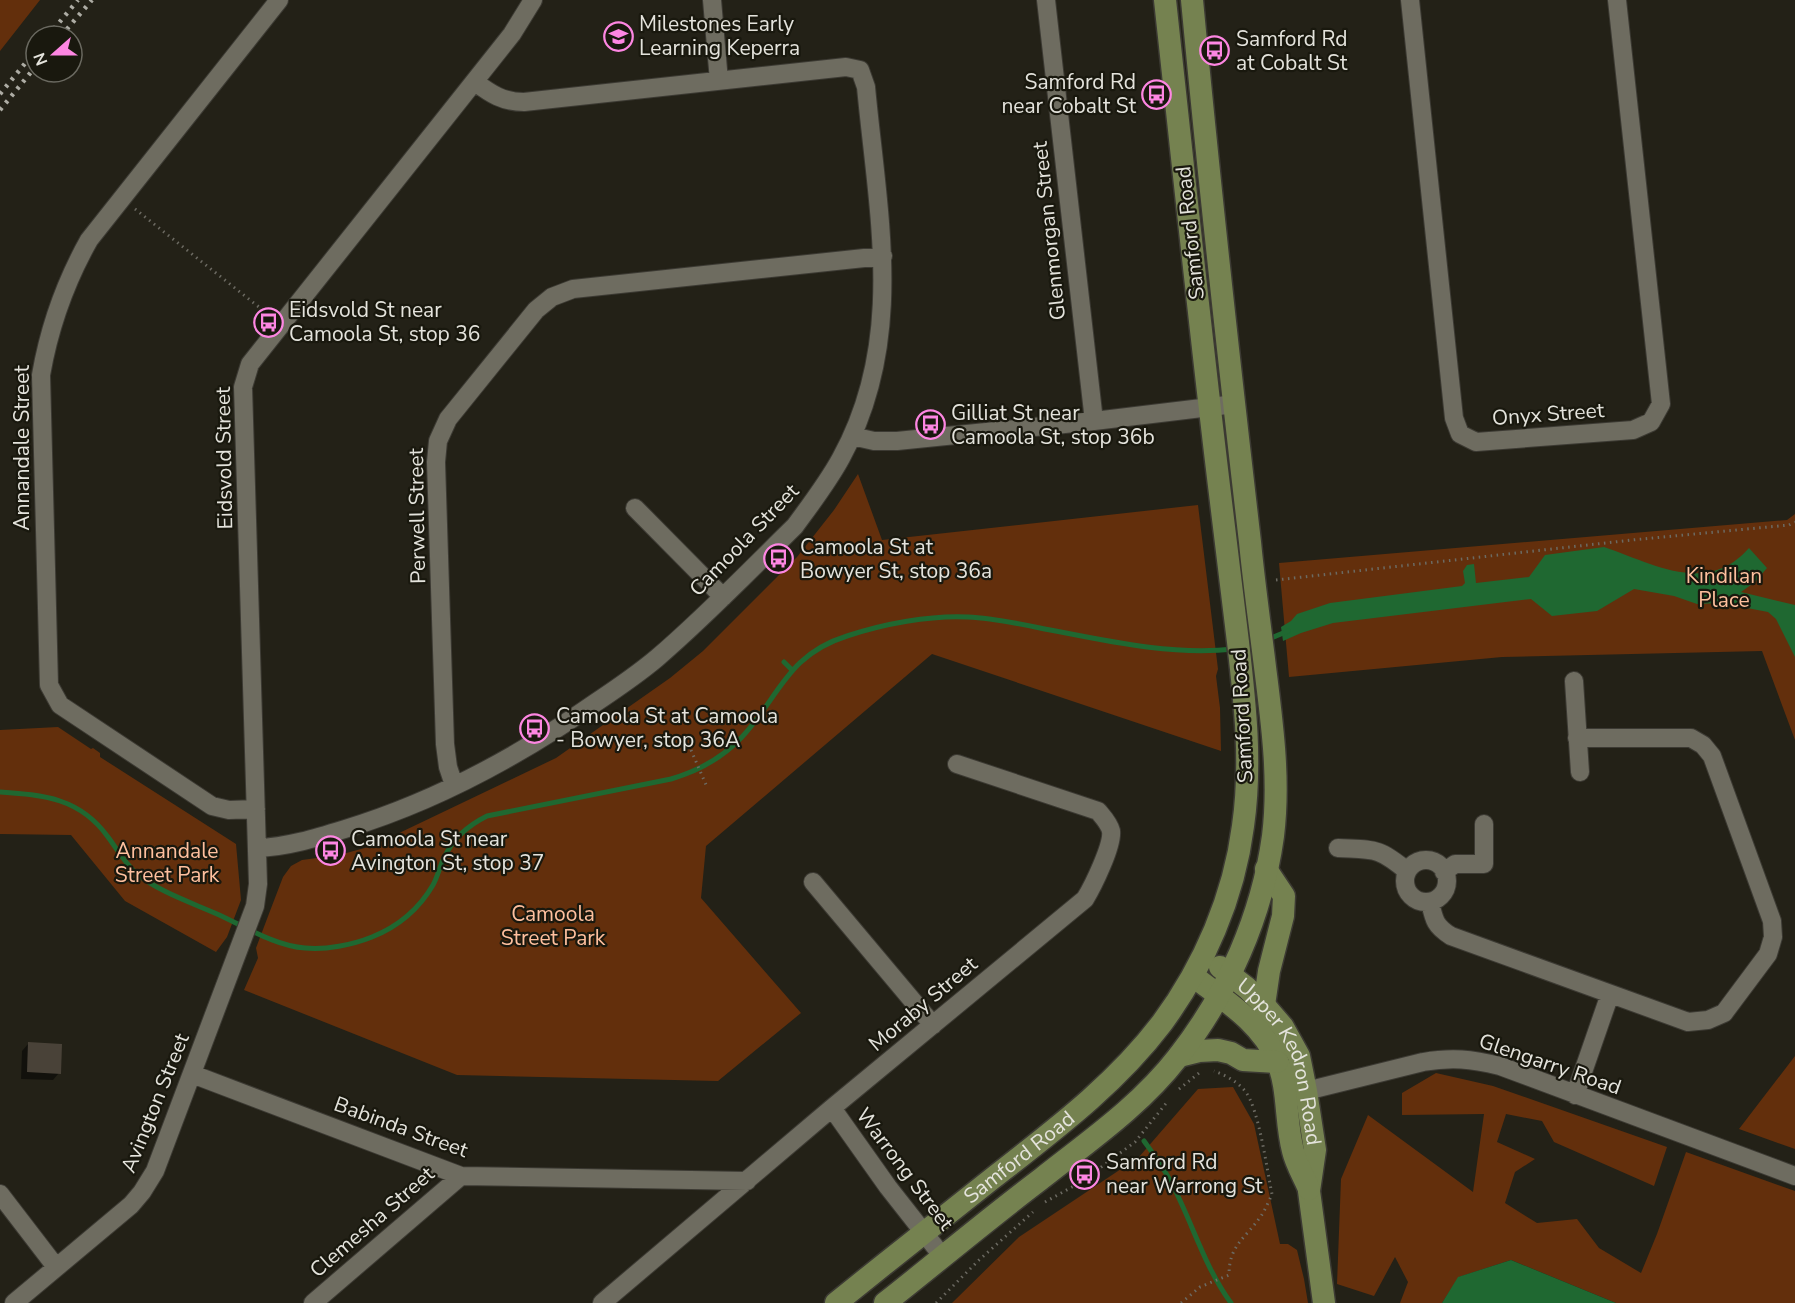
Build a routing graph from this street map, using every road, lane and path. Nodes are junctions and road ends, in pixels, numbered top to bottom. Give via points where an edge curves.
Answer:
1 (279, 0) edge
2 (533, 0) edge
3 (712, 0) edge
4 (1046, 0) edge
5 (1166, 0) edge
6 (1192, 0) edge
7 (1410, 0) edge
8 (1617, 0) edge
9 (719, 81) junction
10 (475, 82) junction
11 (122, 198) junction
12 (883, 256) junction
13 (282, 325) junction
14 (1235, 404) junction
15 (1209, 407) junction
16 (1094, 421) junction
17 (852, 436) junction
18 (635, 507) dead end
19 (1795, 522) edge
20 (1276, 580) dead end
21 (723, 597) junction
22 (1574, 681) dead end
23 (1578, 738) junction
24 (692, 750) dead end
25 (957, 764) dead end
26 (1580, 772) dead end
27 (454, 785) junction
28 (707, 787) dead end
29 (256, 809) junction
30 (1484, 824) dead end
31 (257, 848) junction
32 (1338, 848) dead end
33 (1266, 869) junction
34 (1407, 872) junction
35 (1444, 872) junction
36 (813, 882) dead end
37 (1430, 902) junction
38 (255, 906) joint
39 (1204, 956) junction
40 (1231, 975) junction
41 (1193, 976) junction
42 (1610, 994) junction
43 (1219, 996) junction
44 (1264, 1005) junction
45 (933, 1025) junction
46 (1179, 1056) junction
47 (1277, 1062) junction
48 (1214, 1064) dead end
49 (1214, 1071) junction
50 (192, 1074) junction
51 (1296, 1094) junction
52 (1575, 1095) junction
53 (832, 1108) junction
54 (460, 1176) junction
55 (1795, 1176) edge
56 (747, 1181) junction
57 (0, 1194) edge
58 (1044, 1203) dead end
59 (1037, 1208) dead end
60 (924, 1232) junction
61 (943, 1257) junction
62 (56, 1267) junction
63 (14, 1303) edge
64 (313, 1303) edge
65 (602, 1303) edge
66 (836, 1303) edge
67 (885, 1303) edge
68 (936, 1303) edge
69 (1180, 1303) edge
70 (1324, 1303) edge

1 - 11 street, Annandale Street
2 - 10 street, Eidsvold Street
3 - 9 street
4 - 16 street, Glenmorgan Street
5 - 15 main road, Samford Road
6 - 14 main road, Samford Road
7 - 8 street, Onyx Street via 1454,418 1460,434 1476,442 1633,430 1651,422 1661,404
9 - 10 street, Camoola Street via 513,102 491,94
9 - 12 street, Camoola Street via 846,67 860,70 866,87
10 - 13 street, Eidsvold Street
11 - 13 path
11 - 29 street, Annandale Street via 75,265 45,350 41,375 49,685 60,705 212,806
12 - 17 street, Camoola Street via 878,355
12 - 27 street, Perwell Street via 573,289 552,297 536,310 448,419 438,441 445,744
13 - 29 street, Eidsvold Street via 250,364 243,387
14 - 15 street
14 - 33 main road, Samford Road via 1276,775
15 - 16 street
15 - 39 main road, Samford Road via 1246,707 1248,760 1243,828 1227,897
16 - 17 street via 886,442
17 - 21 street, Camoola Street via 827,482 795,526
18 - 21 street
19 - 20 path
21 - 27 street, Camoola Street via 657,658 603,698 537,742
22 - 23 street
23 - 26 street
23 - 42 street via 1691,738 1703,745 1712,756 1772,921 1768,954 1724,1013 1688,1022
24 - 28 path
25 - 45 street, Moraby Street via 1098,811 1111,833 1098,878 1085,899
27 - 31 street, Camoola Street via 360,825 286,846
29 - 31 street, Eidsvold Street
30 - 35 street via 1484,864 1455,864
31 - 38 street, Eidsvold Street
32 - 34 street via 1375,850
33 - 40 main road, Samford Road
33 - 44 main road via 1284,896
34 - 35 street via 1422,861 1435,863
34 - 37 street via 1409,894
35 - 37 street via 1445,891
36 - 45 street
37 - 42 street via 1439,928 1451,936
38 - 50 street, Avington Street
39 - 40 main road, Upper Kedron Road
39 - 41 main road, Samford Road
40 - 43 main road, Samford Road
40 - 44 main road, Upper Kedron Road
41 - 43 main road, Upper Kedron Road
41 - 60 main road, Samford Road via 1161,1024 1115,1077
42 - 52 street
43 - 46 main road, Samford Road
43 - 47 main road, Upper Kedron Road via 1256,1027
44 - 51 main road, Upper Kedron Road via 1283,1027 1299,1056
45 - 53 street, Moraby Street
46 - 47 main road via 1218,1050 1243,1060
46 - 61 main road, Samford Road via 1127,1110
47 - 51 main road, Upper Kedron Road
48 - 49 path
49 - 58 path via 1199,1073 1186,1082 1135,1142 1082,1182
49 - 69 path via 1246,1091 1256,1118 1272,1194 1261,1216 1234,1248 1229,1275 1200,1287
50 - 54 street, Babinda Street
50 - 62 street, Avington Street via 155,1171 142,1192
51 - 52 street, Glengarry Road via 1396,1068 1458,1058 1500,1066
51 - 70 main road, Upper Kedron Road via 1293,1152 1310,1191
52 - 55 street, Glengarry Road
53 - 56 street, Moraby Street
53 - 60 street, Warrong Street
54 - 56 street, Babinda Street
54 - 64 street, Clemesha Street
56 - 65 street, Moraby Street
57 - 62 street
59 - 68 path
60 - 61 street, Warrong Street
60 - 66 main road, Samford Road
61 - 67 main road, Samford Road
62 - 63 street, Avington Street

